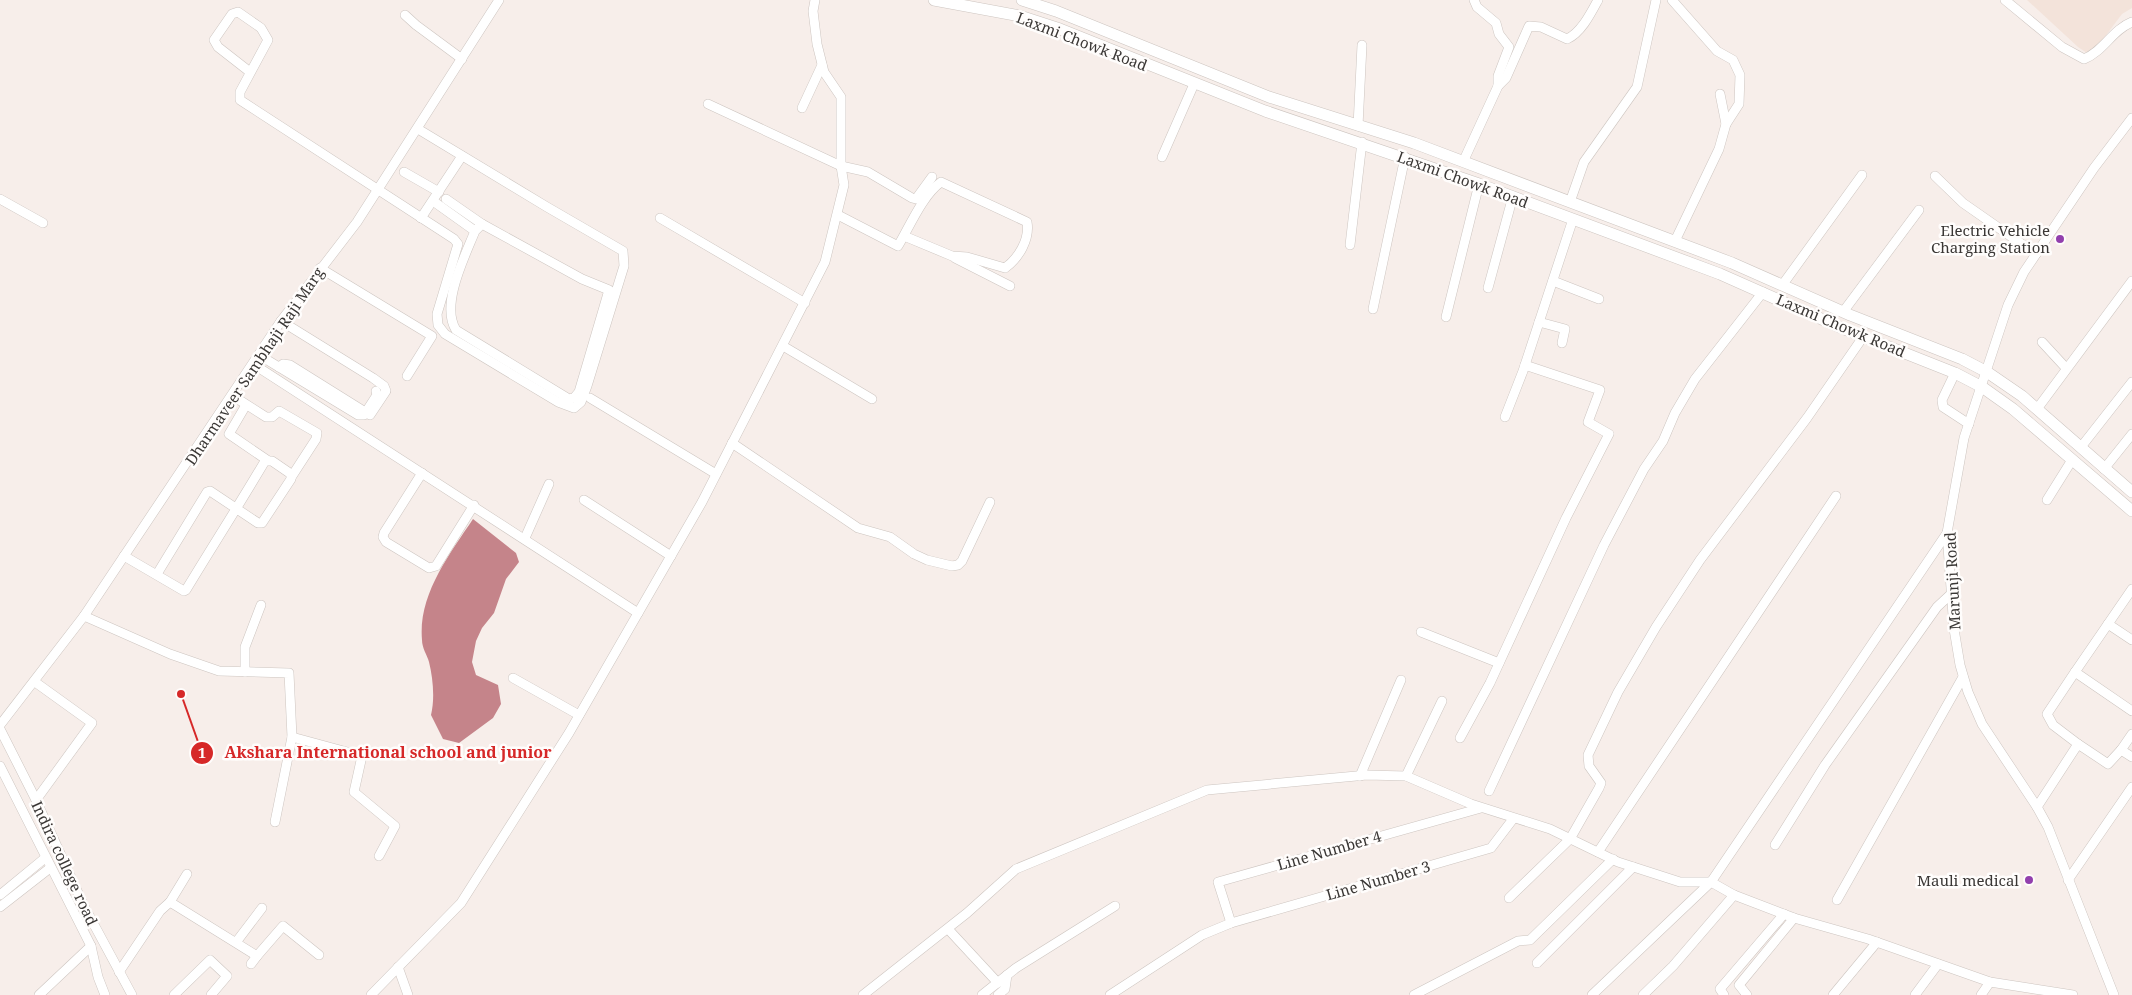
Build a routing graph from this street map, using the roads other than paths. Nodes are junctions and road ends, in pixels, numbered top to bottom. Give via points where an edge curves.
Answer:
1 (499, 0) edge
2 (814, 0) edge
3 (934, 0) edge
4 (1022, 0) edge
5 (1474, 0) edge
6 (1598, 0) edge
7 (1656, 0) edge
8 (1672, 0) edge
9 (2005, 0) edge
10 (405, 15) dead end
11 (2132, 22) edge
12 (1362, 45) dead end
13 (462, 59) junction
14 (822, 65) junction
15 (250, 72) junction
16 (1194, 84) junction
17 (1498, 86) junction
18 (1720, 94) dead end
19 (708, 104) dead end
20 (802, 108) dead end
21 (2132, 118) edge
22 (1726, 124) junction
23 (1358, 126) junction
24 (418, 128) junction
25 (1378, 132) junction
26 (1362, 142) junction
27 (1373, 146) junction
28 (462, 156) junction
29 (1162, 157) dead end
30 (1404, 157) junction
31 (1463, 162) junction
32 (842, 166) junction
33 (404, 172) dead end
34 (1862, 175) dead end
35 (1935, 176) dead end
36 (932, 177) dead end
37 (1480, 184) junction
38 (378, 190) junction
39 (439, 192) junction
40 (1513, 196) junction
41 (0, 198) edge
42 (446, 199) dead end
43 (433, 201) junction
44 (1574, 203) junction
45 (1919, 210) dead end
46 (838, 215) junction
47 (421, 218) junction
48 (660, 218) dead end
49 (1573, 219) junction
50 (42, 223) dead end
51 (482, 224) junction
52 (476, 231) junction
53 (904, 236) junction
54 (1675, 241) junction
55 (1350, 245) dead end
56 (2036, 254) junction
57 (952, 256) junction
58 (320, 268) junction
59 (1766, 277) junction
60 (1553, 281) junction
61 (2132, 281) edge
62 (1783, 284) junction
63 (1010, 286) dead end
64 (1488, 288) dead end
65 (1761, 291) junction
66 (1599, 299) dead end
67 (806, 302) junction
68 (1373, 309) dead end
69 (1843, 312) junction
70 (1446, 316) dead end
71 (281, 321) junction
72 (1539, 322) junction
73 (1863, 336) junction
74 (2042, 342) dead end
75 (1562, 343) dead end
76 (783, 346) junction
77 (260, 355) junction
78 (253, 364) junction
79 (1525, 365) junction
80 (2066, 368) junction
81 (1987, 372) junction
82 (1955, 373) junction
83 (407, 376) dead end
84 (2132, 382) edge
85 (1982, 387) junction
86 (376, 391) dead end
87 (233, 396) junction
88 (590, 398) dead end
89 (872, 399) dead end
90 (246, 404) junction
91 (2037, 409) junction
92 (366, 412) junction
93 (1505, 417) dead end
94 (1969, 424) junction
95 (2132, 434) edge
96 (732, 443) junction
97 (2081, 448) junction
98 (267, 460) junction
99 (2072, 460) junction
100 (2104, 469) junction
101 (422, 472) junction
102 (716, 474) junction
103 (292, 476) junction
104 (2094, 481) junction
105 (549, 484) dead end
106 (2132, 492) edge
107 (1836, 496) dead end
108 (584, 500) dead end
109 (2047, 500) dead end
110 (990, 502) dead end
111 (474, 506) junction
112 (236, 509) junction
113 (2132, 511) edge
114 (1947, 533) junction
115 (525, 538) junction
116 (124, 556) junction
117 (670, 556) junction
118 (157, 574) junction
119 (2132, 589) edge
120 (1951, 594) junction
121 (261, 605) dead end
122 (638, 613) junction
123 (84, 616) junction
124 (2108, 624) junction
125 (1421, 632) dead end
126 (2132, 640) edge
127 (1499, 663) junction
128 (245, 672) junction
129 (2075, 672) junction
130 (1963, 677) junction
131 (513, 678) dead end
132 (1401, 680) dead end
133 (35, 682) junction
134 (1442, 701) dead end
135 (2132, 711) edge
136 (579, 715) junction
137 (0, 725) edge
138 (0, 729) edge
139 (2132, 734) edge
140 (292, 737) junction
141 (1460, 738) dead end
142 (2078, 744) junction
143 (2121, 750) junction
144 (2132, 758) edge
145 (0, 766) edge
146 (1360, 776) junction
147 (1406, 776) junction
148 (2132, 787) edge
149 (1489, 791) dead end
150 (36, 800) junction
151 (2037, 807) junction
152 (1482, 808) junction
153 (1513, 819) junction
154 (275, 822) dead end
155 (1570, 839) junction
156 (1775, 845) dead end
157 (1598, 852) junction
158 (379, 856) dead end
159 (45, 858) junction
160 (1613, 859) junction
161 (1633, 867) junction
162 (50, 868) junction
163 (187, 874) dead end
164 (2068, 880) junction
165 (1711, 882) junction
166 (0, 895) edge
167 (1734, 895) junction
168 (1509, 898) dead end
169 (1837, 900) dead end
170 (170, 902) junction
171 (1115, 906) dead end
172 (0, 907) edge
173 (262, 908) dead end
174 (1784, 914) junction
175 (1794, 918) junction
176 (1231, 923) junction
177 (948, 929) junction
178 (237, 941) junction
179 (1878, 942) junction
180 (91, 946) junction
181 (319, 955) dead end
182 (257, 956) junction
183 (1537, 962) dead end
184 (251, 964) dead end
185 (1938, 964) junction
186 (398, 967) junction
187 (119, 972) junction
188 (1007, 975) junction
189 (1990, 982) junction
190 (998, 983) junction
191 (2023, 991) edge
192 (39, 995) edge
193 (105, 995) edge
194 (132, 995) edge
195 (174, 995) edge
196 (211, 995) edge
197 (371, 995) edge
198 (408, 995) edge
199 (863, 995) edge
200 (982, 995) edge
201 (998, 995) edge
202 (1110, 995) edge
203 (1414, 995) edge
204 (1592, 995) edge
205 (1643, 995) edge
206 (1724, 995) edge
207 (1747, 995) edge
208 (1833, 995) edge
209 (1915, 995) edge
210 (1981, 995) edge
211 (2073, 995) edge
212 (2114, 995) edge

1 - 13 street, Dharmaveer Sambhaji Raji Marg
2 - 14 street
3 - 16 main road, Laxmi Chowk Road via 1020,16
4 - 23 main road, Laxmi Chowk Road via 1269,97
5 - 17 street via 1477,7 1496,23 1499,34 1509,47 1498,76
6 - 17 street via 1573,36 1567,38 1529,26 1506,78
7 - 44 street via 1637,87 1584,162
8 - 22 street via 1717,51 1733,60 1740,75 1739,104
9 - 11 street via 2062,47 2084,59 2094,55 2119,29
10 - 13 street
12 - 23 street
13 - 24 street, Dharmaveer Sambhaji Raji Marg
14 - 20 street
14 - 32 street via 841,97
15 - 15 street via 218,47 214,40 232,14 238,12 261,28 268,40
15 - 38 street via 240,92 240,100
16 - 26 main road, Laxmi Chowk Road
16 - 29 street
17 - 31 street
18 - 22 street
19 - 32 street
21 - 56 street, Marunji Road
22 - 54 street via 1719,149
23 - 25 main road, Laxmi Chowk Road
24 - 28 street
24 - 38 street, Dharmaveer Sambhaji Raji Marg
25 - 27 main road
25 - 31 main road, Laxmi Chowk Road
26 - 27 main road, Laxmi Chowk Road
26 - 55 street
27 - 30 main road, Laxmi Chowk Road
28 - 39 street
28 - 47 street via 623,250 624,266 581,402 574,408 558,402 445,334 438,325 437,314 458,244
30 - 37 main road, Laxmi Chowk Road
30 - 68 street
31 - 44 main road, Laxmi Chowk Road
32 - 36 street via 868,172 912,198 920,196
32 - 46 street via 844,185
33 - 39 street
34 - 62 street
35 - 56 street via 1963,203
37 - 40 main road, Laxmi Chowk Road
37 - 70 street
38 - 47 street
38 - 58 street, Dharmaveer Sambhaji Raji Marg
39 - 43 street
40 - 49 main road, Laxmi Chowk Road
40 - 64 street
41 - 50 street
42 - 51 street
43 - 47 street
43 - 52 street
44 - 49 main road
44 - 54 main road, Laxmi Chowk Road
45 - 69 street
46 - 53 street via 898,246
46 - 67 street via 825,262
48 - 67 street
49 - 60 street
49 - 65 main road, Laxmi Chowk Road
51 - 52 street
51 - 52 street via 582,279 609,290 574,398 569,399 456,330 451,322 453,291
53 - 57 street
53 - 57 street via 933,188 941,182 1027,222 1029,234 1014,262 1006,268
54 - 59 main road, Laxmi Chowk Road
56 - 81 street, Marunji Road via 2008,304
57 - 63 street
58 - 71 street, Dharmaveer Sambhaji Raji Marg
58 - 83 street via 432,336
59 - 62 main road, Laxmi Chowk Road
59 - 65 main road
60 - 66 street
60 - 72 street
61 - 80 street
62 - 69 main road, Laxmi Chowk Road
65 - 73 main road, Laxmi Chowk Road
65 - 149 street via 1695,378 1663,441 1644,469 1604,545
67 - 76 street
69 - 81 main road, Laxmi Chowk Road
71 - 77 street, Dharmaveer Sambhaji Raji Marg
71 - 92 street via 384,386 386,391 372,413
72 - 75 street via 1566,329
72 - 79 street
73 - 82 main road, Laxmi Chowk Road
73 - 155 street via 1807,418 1700,560 1618,692 1588,755 1589,766 1601,783
74 - 80 street
76 - 89 street
76 - 96 street
77 - 78 street, Dharmaveer Sambhaji Raji Marg
77 - 92 street via 279,367 290,365
78 - 87 street, Dharmaveer Sambhaji Raji Marg
78 - 101 street
79 - 93 street
79 - 127 street via 1600,390 1588,422 1609,434
80 - 91 street
81 - 85 street, Marunji Road
81 - 91 main road, Laxmi Chowk Road
82 - 85 main road, Laxmi Chowk Road
82 - 94 street via 1942,400 1943,406
84 - 97 street
85 - 94 street, Marunji Road
85 - 99 main road, Laxmi Chowk Road via 2013,408
86 - 92 street via 377,395
87 - 90 street
87 - 116 street, Dharmaveer Sambhaji Raji Marg
88 - 102 street
90 - 98 street via 229,434
90 - 103 street via 269,418 279,411 284,412 317,433
91 - 97 main road, Laxmi Chowk Road
94 - 114 street, Marunji Road
95 - 100 street
96 - 102 street
96 - 110 street via 858,528 890,537 927,560 952,566 962,561
97 - 100 main road, Laxmi Chowk Road
98 - 103 street
98 - 112 street
99 - 104 main road, Laxmi Chowk Road
99 - 109 street
100 - 104 main road
100 - 106 main road, Laxmi Chowk Road
101 - 111 street
101 - 111 street via 384,532 386,542 433,568
102 - 117 street
103 - 112 street via 263,523
104 - 113 main road, Laxmi Chowk Road
105 - 115 street
107 - 157 street
108 - 117 street
111 - 115 street
112 - 118 street via 186,590
112 - 118 street via 207,492
114 - 120 street, Marunji Road
114 - 165 street
115 - 122 street
116 - 118 street
116 - 123 street, Dharmaveer Sambhaji Raji Marg
117 - 122 street
119 - 124 street
120 - 130 street, Marunji Road
120 - 156 street via 1938,607 1825,766
121 - 128 street via 245,647
122 - 136 street
123 - 128 street via 210,668
123 - 133 street, Dharmaveer Sambhaji Raji Marg
124 - 126 street
124 - 129 street
125 - 127 street
127 - 141 street
128 - 140 street via 289,673
129 - 135 street
129 - 142 street via 2047,714 2053,725
130 - 151 street, Marunji Road via 1982,724
130 - 169 street
131 - 136 street
132 - 146 street
133 - 137 street, Dharmaveer Sambhaji Raji Marg
133 - 150 street via 92,723
134 - 147 street
136 - 186 street via 461,902
138 - 150 street, Indira college road
139 - 143 street
140 - 154 street
140 - 158 street via 362,756 354,792 395,826
142 - 143 street via 2108,764
142 - 151 street
143 - 144 street
145 - 159 street, Indira college road
146 - 147 street
146 - 177 street via 1206,790 1016,869
147 - 152 street
148 - 164 street
150 - 187 street, Indira college road via 62,861
151 - 164 street, Marunji Road
152 - 153 street
152 - 176 street, Line Number 4 via 1218,882
153 - 155 street via 1550,829
153 - 176 street, Line Number 3 via 1491,848
155 - 157 street
155 - 168 street
157 - 160 street
159 - 162 street, Indira college road
159 - 166 street
160 - 161 street
160 - 203 street via 1530,940 1518,941
161 - 165 street via 1680,882
161 - 183 street
162 - 172 street
162 - 180 street, Indira college road
163 - 170 street
164 - 212 street, Marunji Road
165 - 167 street
165 - 204 street
167 - 174 street
167 - 205 street via 1673,966
170 - 178 street
170 - 187 street via 160,911
171 - 188 street
173 - 178 street
174 - 175 street
174 - 206 street via 1720,989
175 - 179 street
175 - 207 street via 1739,985
176 - 202 street, Line Number 3 via 1202,935
177 - 190 street
177 - 199 street
178 - 182 street
179 - 185 street
179 - 208 street
180 - 192 street
180 - 193 street, Indira college road
181 - 182 street via 283,926
182 - 184 street
185 - 189 street
185 - 209 street
186 - 197 street
186 - 198 street
187 - 194 street, Indira college road
188 - 190 street
188 - 201 street via 1005,989
189 - 191 street
189 - 210 street
190 - 200 street
191 - 211 street
195 - 196 street via 210,960 226,976

